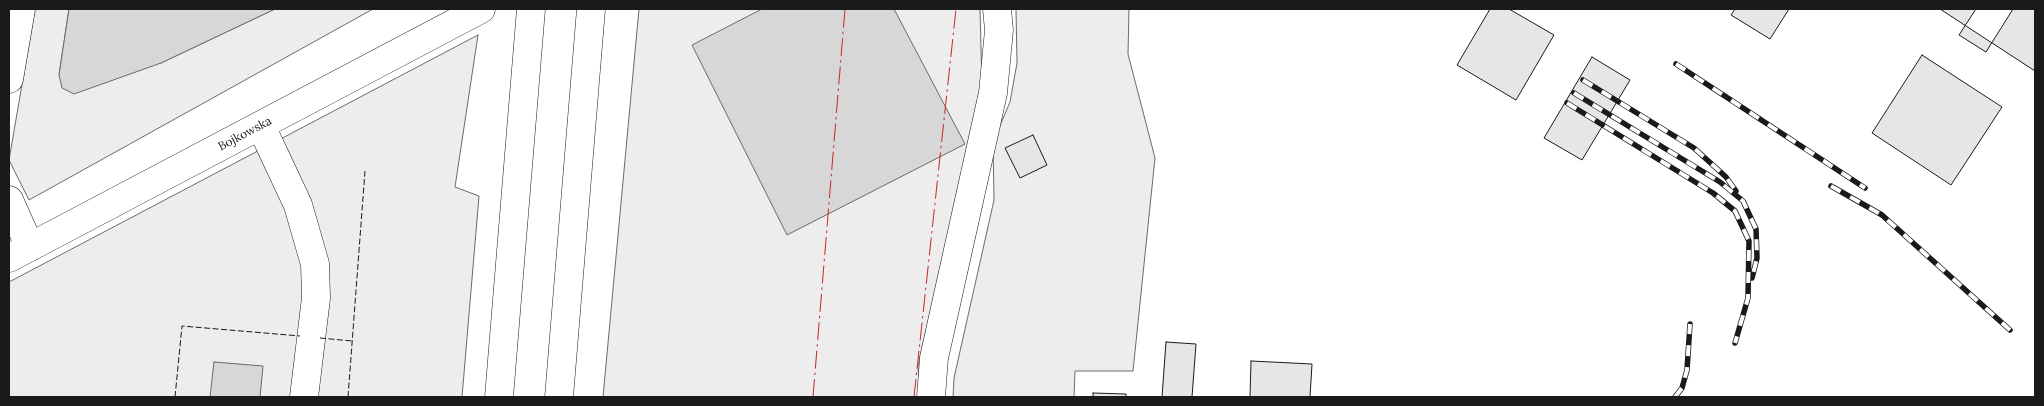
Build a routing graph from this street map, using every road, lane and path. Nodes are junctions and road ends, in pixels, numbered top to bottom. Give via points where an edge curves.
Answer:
1 (21, 9) edge
2 (481, 9) edge
3 (531, 9) edge
4 (591, 9) edge
5 (997, 9) edge
6 (9, 79) edge
7 (261, 126) junction
8 (9, 200) edge
9 (19, 253) edge
10 (304, 397) edge
11 (499, 397) edge
12 (559, 397) edge
13 (931, 397) edge

1 - 6 main road
2 - 7 main road, Bojkowska
3 - 11 main road
4 - 12 main road
5 - 13 main road via 999,30 993,93 934,358
7 - 9 main road, Bojkowska
7 - 10 main road via 298,205 315,264 316,298
8 - 9 main road

